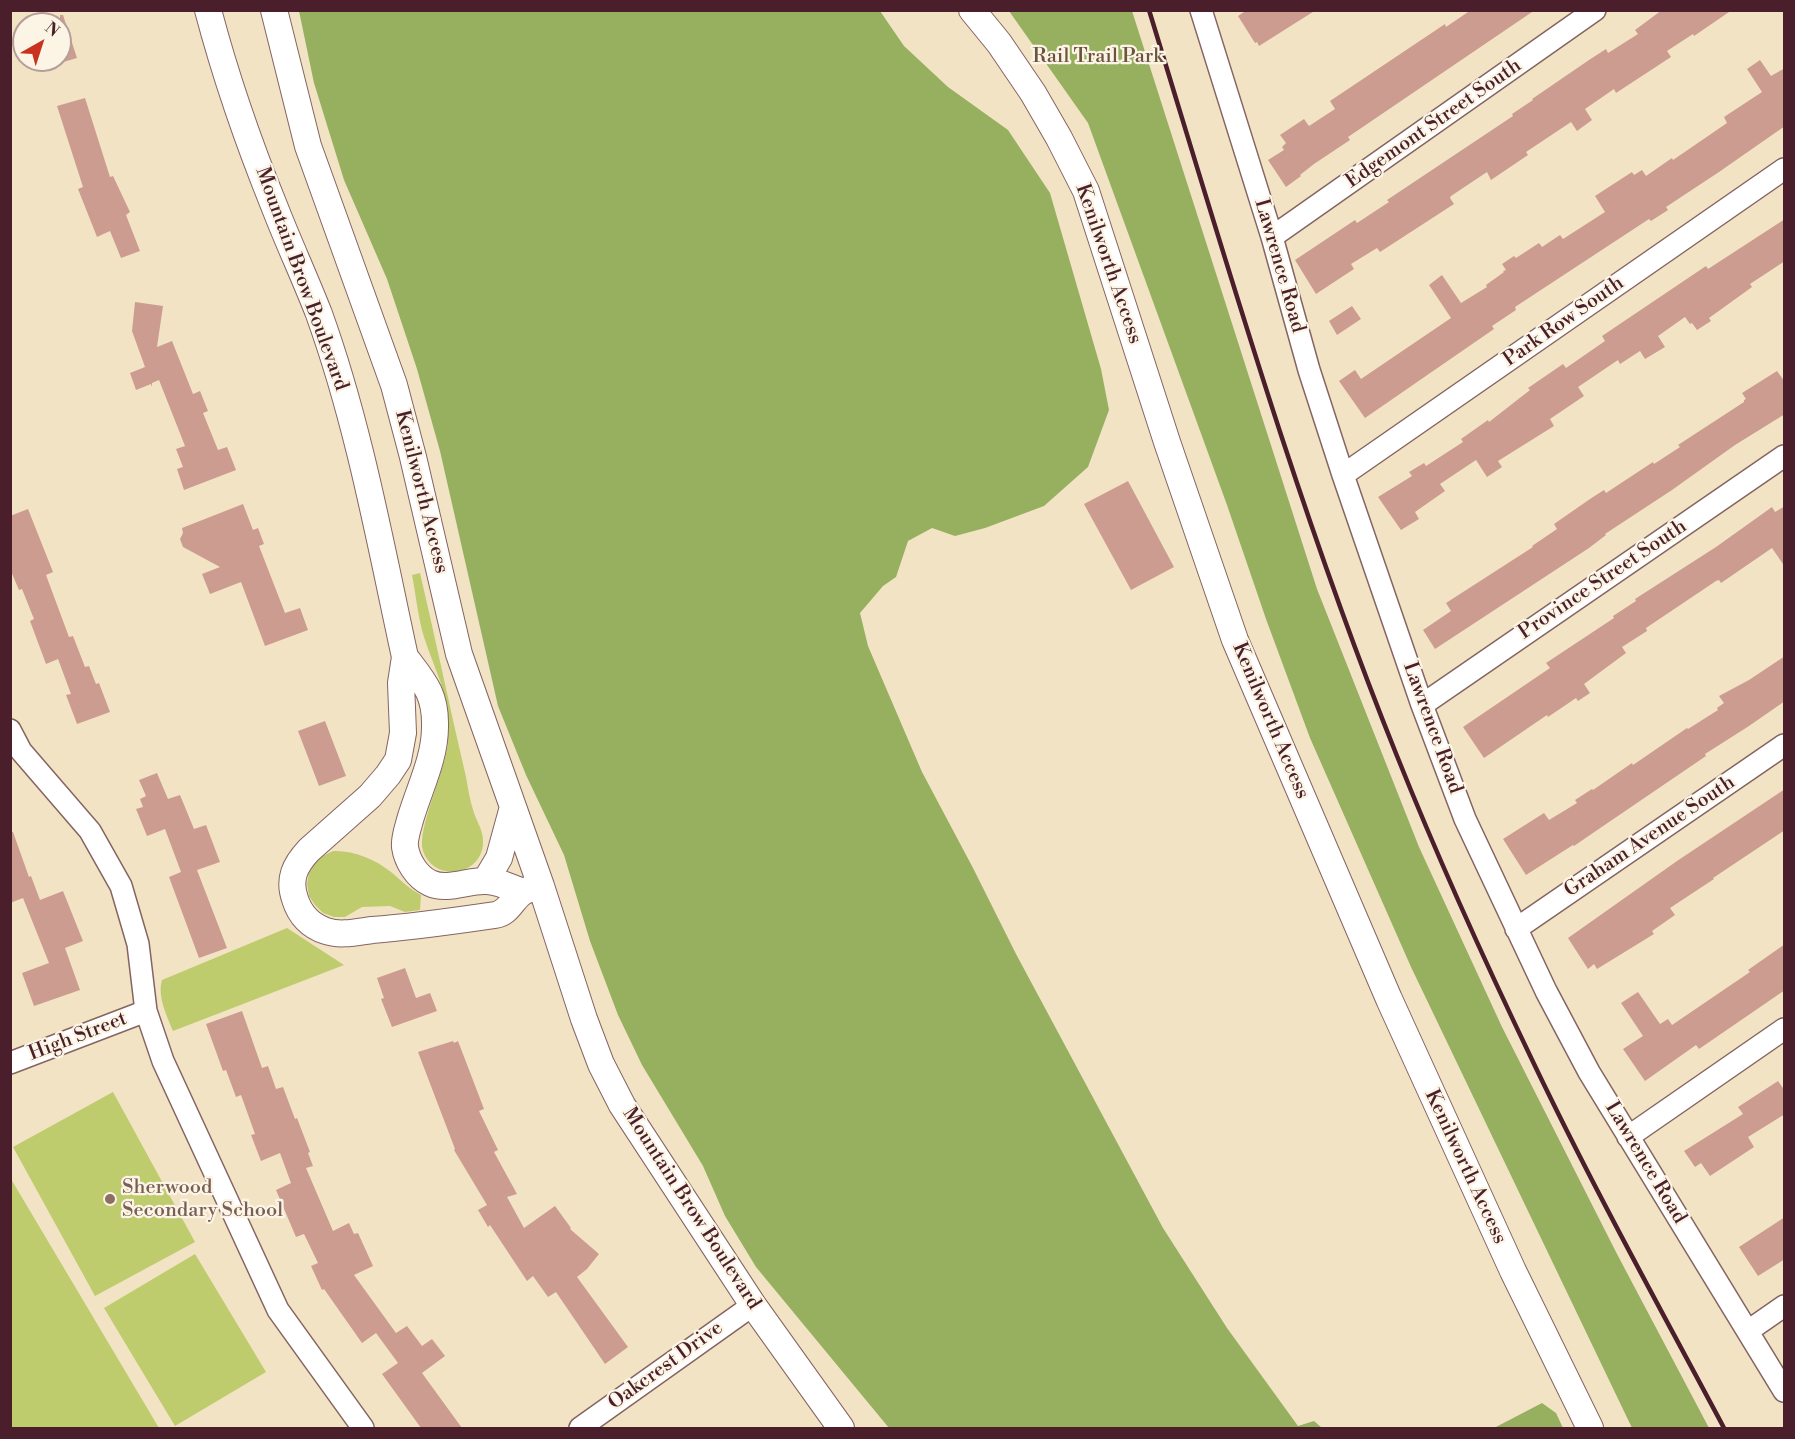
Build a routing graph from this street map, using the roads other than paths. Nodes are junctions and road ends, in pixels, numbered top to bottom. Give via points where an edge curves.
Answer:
1 (208, 10) edge
2 (274, 10) edge
3 (972, 10) edge
4 (1201, 10) edge
5 (1595, 10) edge
6 (1785, 169) edge
7 (1272, 237) junction
8 (1785, 456) edge
9 (1343, 475) junction
10 (405, 657) junction
11 (1422, 705) junction
12 (10, 730) edge
13 (1785, 745) edge
14 (513, 807) junction
15 (486, 880) junction
16 (532, 889) junction
17 (1516, 929) junction
18 (568, 974) joint
19 (146, 1011) junction
20 (1785, 1029) edge
21 (10, 1063) edge
22 (1628, 1137) junction
23 (753, 1305) junction
24 (1785, 1306) edge
25 (1748, 1330) junction
26 (1785, 1391) edge
27 (363, 1428) edge
28 (580, 1428) edge
29 (841, 1428) edge
30 (1590, 1428) edge

1 - 10 main road, Mountain Brow Boulevard via 222,64 319,314 345,397 370,489
2 - 14 main road, Kenilworth Access via 308,146 394,385 459,654
3 - 30 main road, Kenilworth Access via 1032,93 1086,191 1235,640 1389,999 1513,1271
4 - 7 street, Lawrence Road
5 - 7 street, Edgemont Street South
6 - 9 street, Park Row South
7 - 9 street, Lawrence Road
8 - 11 street, Province Street South
9 - 11 street, Lawrence Road
10 - 15 main road, Mountain Brow Boulevard via 428,688 435,727 432,752 407,832 408,858 418,875 441,887
10 - 16 main road, Mountain Brow Boulevard via 400,683 403,733 398,760 370,796 300,860 291,880 296,905 310,923 341,933 502,914
11 - 17 street, Lawrence Road via 1465,819
12 - 19 street via 21,751 90,831 121,886 138,944
13 - 17 street, Graham Avenue South
14 - 15 main road via 499,858
14 - 16 main road, Kenilworth Access
15 - 16 main road, Mountain Brow Boulevard
16 - 18 main road, Kenilworth Access
17 - 22 street, Lawrence Road via 1589,1072
18 - 23 main road, Mountain Brow Boulevard via 622,1105
19 - 21 street, High Street
19 - 27 street via 163,1061 278,1310
20 - 22 street
22 - 25 street, Lawrence Road
23 - 28 street, Oakcrest Drive
23 - 29 main road, Mountain Brow Boulevard
24 - 25 street
25 - 26 street, Lawrence Road

